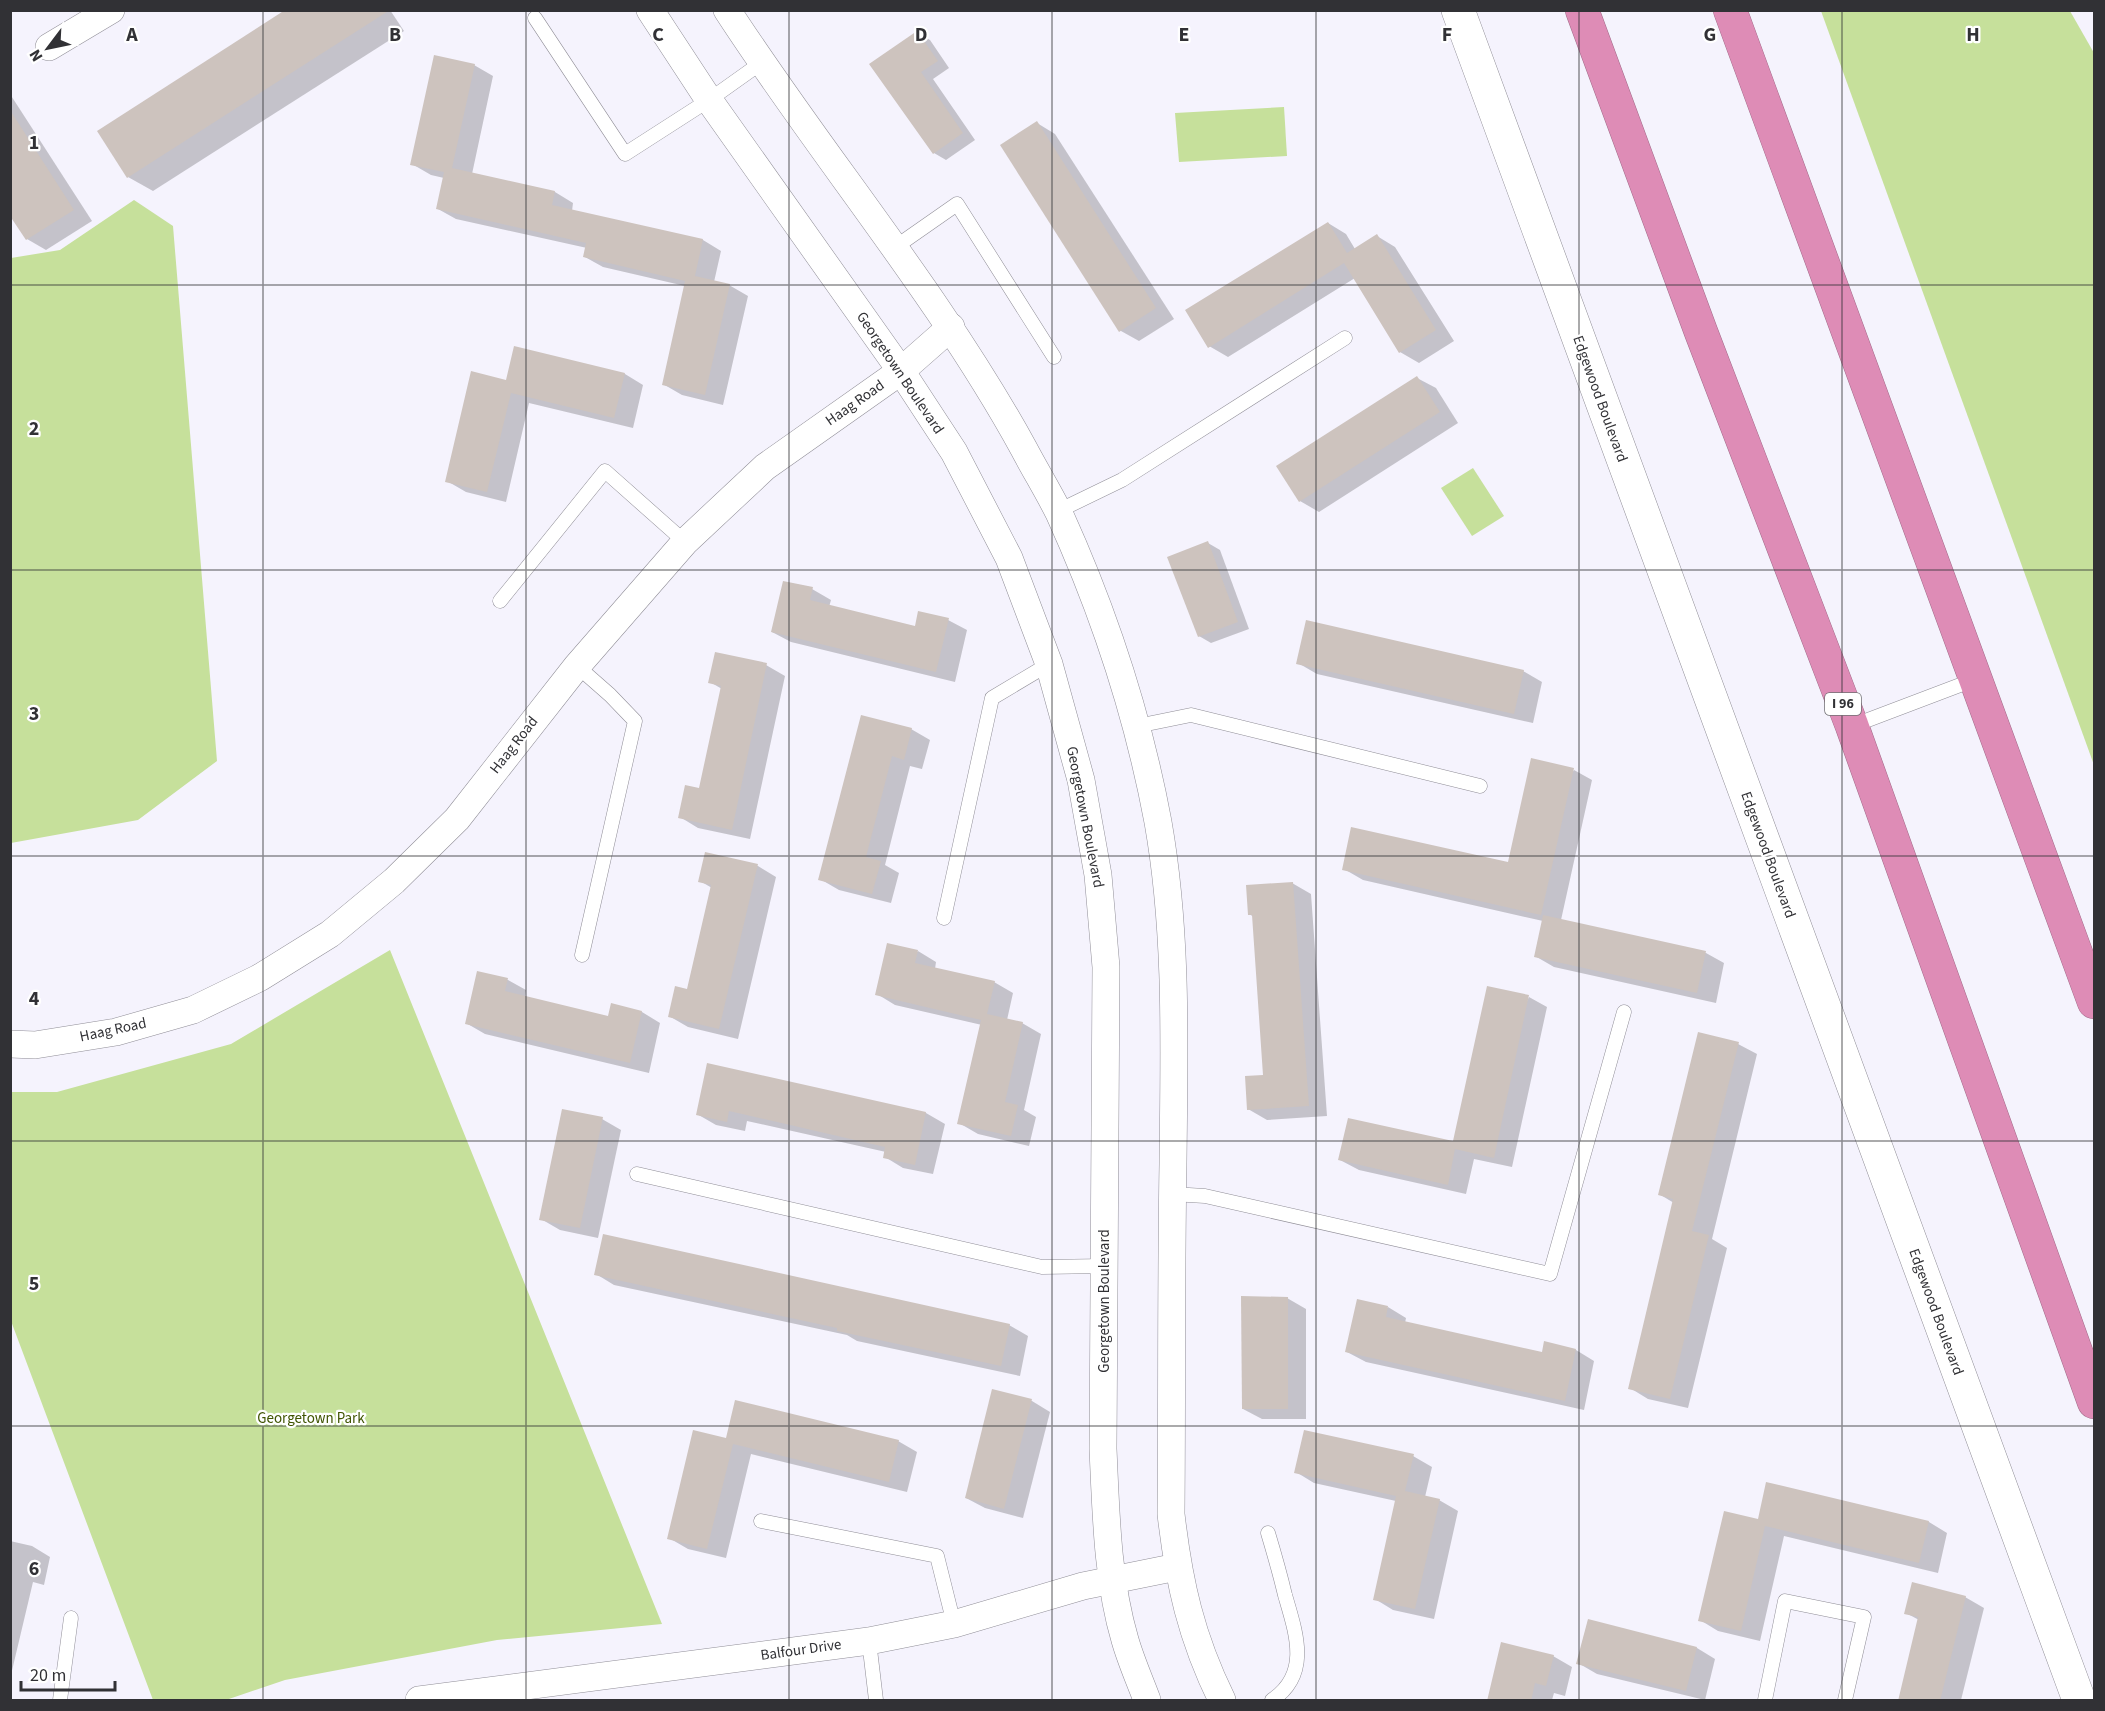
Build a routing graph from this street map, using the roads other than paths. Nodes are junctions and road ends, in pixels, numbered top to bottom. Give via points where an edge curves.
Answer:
1 (111, 10) edge
2 (650, 10) edge
3 (727, 10) edge
4 (1458, 10) edge
5 (1582, 10) edge
6 (1730, 10) edge
7 (535, 18) dead end
8 (49, 47) dead end
9 (761, 63) junction
10 (709, 100) junction
11 (894, 248) junction
12 (951, 327) junction
13 (1345, 338) dead end
14 (1054, 357) dead end
15 (901, 371) junction
16 (1058, 511) junction
17 (685, 542) junction
18 (500, 601) dead end
19 (1049, 664) junction
20 (577, 666) junction
21 (1976, 680) junction
22 (1137, 726) junction
23 (1852, 726) junction
24 (1480, 786) dead end
25 (944, 918) dead end
26 (582, 955) dead end
27 (2094, 1002) edge
28 (1624, 1012) dead end
29 (10, 1044) edge
30 (638, 1174) dead end
31 (1172, 1194) junction
32 (1104, 1266) junction
33 (2094, 1402) edge
34 (761, 1521) dead end
35 (1268, 1533) dead end
36 (1177, 1567) junction
37 (1113, 1580) junction
38 (71, 1618) dead end
39 (954, 1624) junction
40 (869, 1641) junction
41 (60, 1701) edge
42 (419, 1701) edge
43 (876, 1701) edge
44 (1147, 1701) edge
45 (1222, 1701) edge
46 (1272, 1701) edge
47 (1765, 1701) edge
48 (1845, 1701) edge
49 (2079, 1701) edge

1 - 8 street
2 - 10 street, Georgetown Boulevard
3 - 9 street
4 - 49 street, Edgewood Boulevard
5 - 23 highway, I 96
6 - 21 highway
7 - 10 lane via 625,154
9 - 10 lane
9 - 11 street
10 - 15 street, Georgetown Boulevard
11 - 12 street
11 - 14 lane via 957,204
12 - 15 street, Haag Road
12 - 16 street
13 - 16 lane via 1122,480
15 - 17 street, Haag Road via 765,467
15 - 19 street, Georgetown Boulevard via 954,452 1009,558
16 - 22 street via 1114,647
17 - 18 lane via 605,471
17 - 20 street, Haag Road
19 - 25 lane via 992,698
19 - 32 street, Georgetown Boulevard via 1081,780 1098,874 1106,967
20 - 26 lane via 635,721
20 - 29 street, Haag Road via 457,819 394,881 330,934 260,978 193,1010 116,1032 35,1045
21 - 23 lane
21 - 27 highway
22 - 24 lane via 1191,715
22 - 31 street via 1158,824 1170,915 1175,1007
23 - 33 highway, I 96
28 - 31 lane via 1550,1274 1205,1196
30 - 32 lane via 1042,1267
31 - 36 street via 1172,1514
32 - 37 street, Georgetown Boulevard via 1103,1449
34 - 39 lane via 937,1556
35 - 46 lane via 1298,1638 1297,1666 1285,1692
36 - 37 street, Balfour Drive
36 - 45 street via 1190,1620
37 - 39 street, Balfour Drive
37 - 44 street, Georgetown Boulevard via 1125,1640
38 - 41 lane
39 - 40 street, Balfour Drive
40 - 42 street, Balfour Drive
40 - 43 lane
47 - 48 lane via 1785,1601 1864,1617

